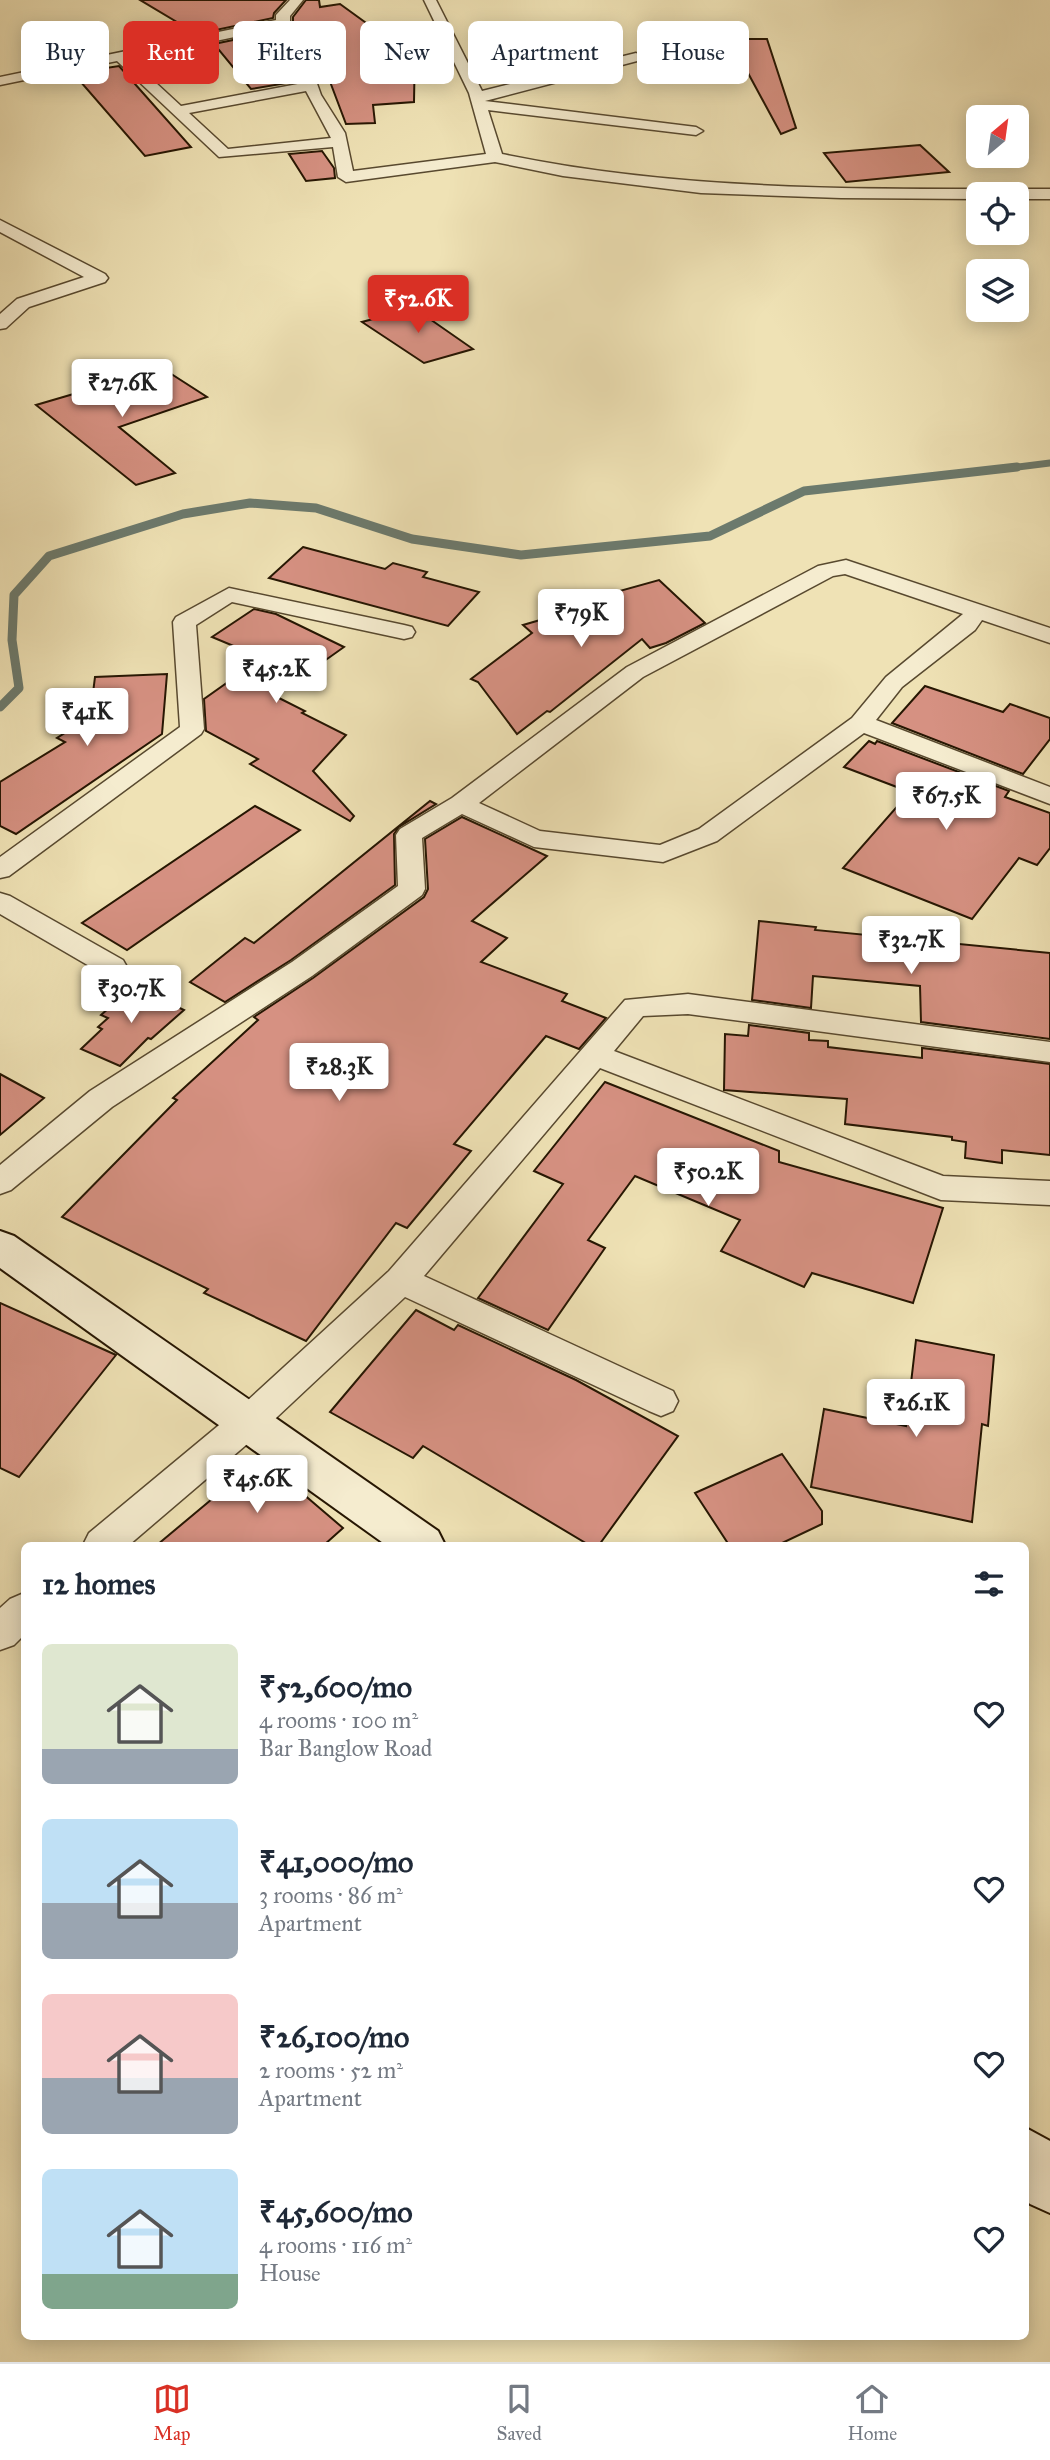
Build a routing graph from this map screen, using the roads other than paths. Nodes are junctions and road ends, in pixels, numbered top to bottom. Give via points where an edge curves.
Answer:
1 (297, 0) edge
2 (430, 0) edge
3 (283, 21) edge
4 (233, 33) edge
5 (119, 56) junction
6 (636, 57) dead end
7 (0, 81) edge
8 (311, 86) joint
9 (477, 101) junction
10 (178, 110) junction
11 (696, 131) dead end
12 (340, 142) junction
13 (495, 157) junction
14 (1050, 194) edge
15 (0, 225) edge
16 (0, 324) edge
17 (976, 612) junction
18 (404, 632) dead end
19 (1050, 635) edge
20 (861, 723) junction
21 (1050, 796) edge
22 (461, 804) junction
23 (0, 870) edge
24 (0, 902) edge
25 (113, 967) dead end
26 (1050, 1052) edge
27 (596, 1055) junction
28 (0, 1182) edge
29 (1050, 1193) edge
30 (0, 1247) edge
31 (401, 1280) junction
32 (662, 1401) dead end
33 (248, 1422) junction
34 (106, 1542) edge
35 (418, 1542) edge
36 (21, 1614) edge
37 (0, 1632) edge
38 (1029, 2160) edge
39 (1050, 2184) edge

1 - 3 street
2 - 9 street
4 - 5 street
5 - 7 street
5 - 10 street
6 - 9 street
8 - 10 street
8 - 12 street
9 - 11 street
9 - 13 street
10 - 12 street via 224,154
12 - 13 street via 346,177
13 - 14 street via 542,169 666,185 802,192
15 - 16 street via 99,278 23,303
17 - 19 street
17 - 20 street via 967,625 894,682
17 - 22 street via 846,567 826,571 635,672
18 - 23 street via 229,594 184,622 192,729
20 - 21 street
20 - 22 street via 708,835 663,855 534,839
22 - 28 street via 409,835 412,889 302,969 101,1099
24 - 25 street
26 - 27 street via 688,1004 635,1007
27 - 29 street via 941,1188
27 - 31 street
30 - 33 street
31 - 32 street
31 - 33 street
33 - 34 street
33 - 35 street
36 - 37 street
38 - 39 street

